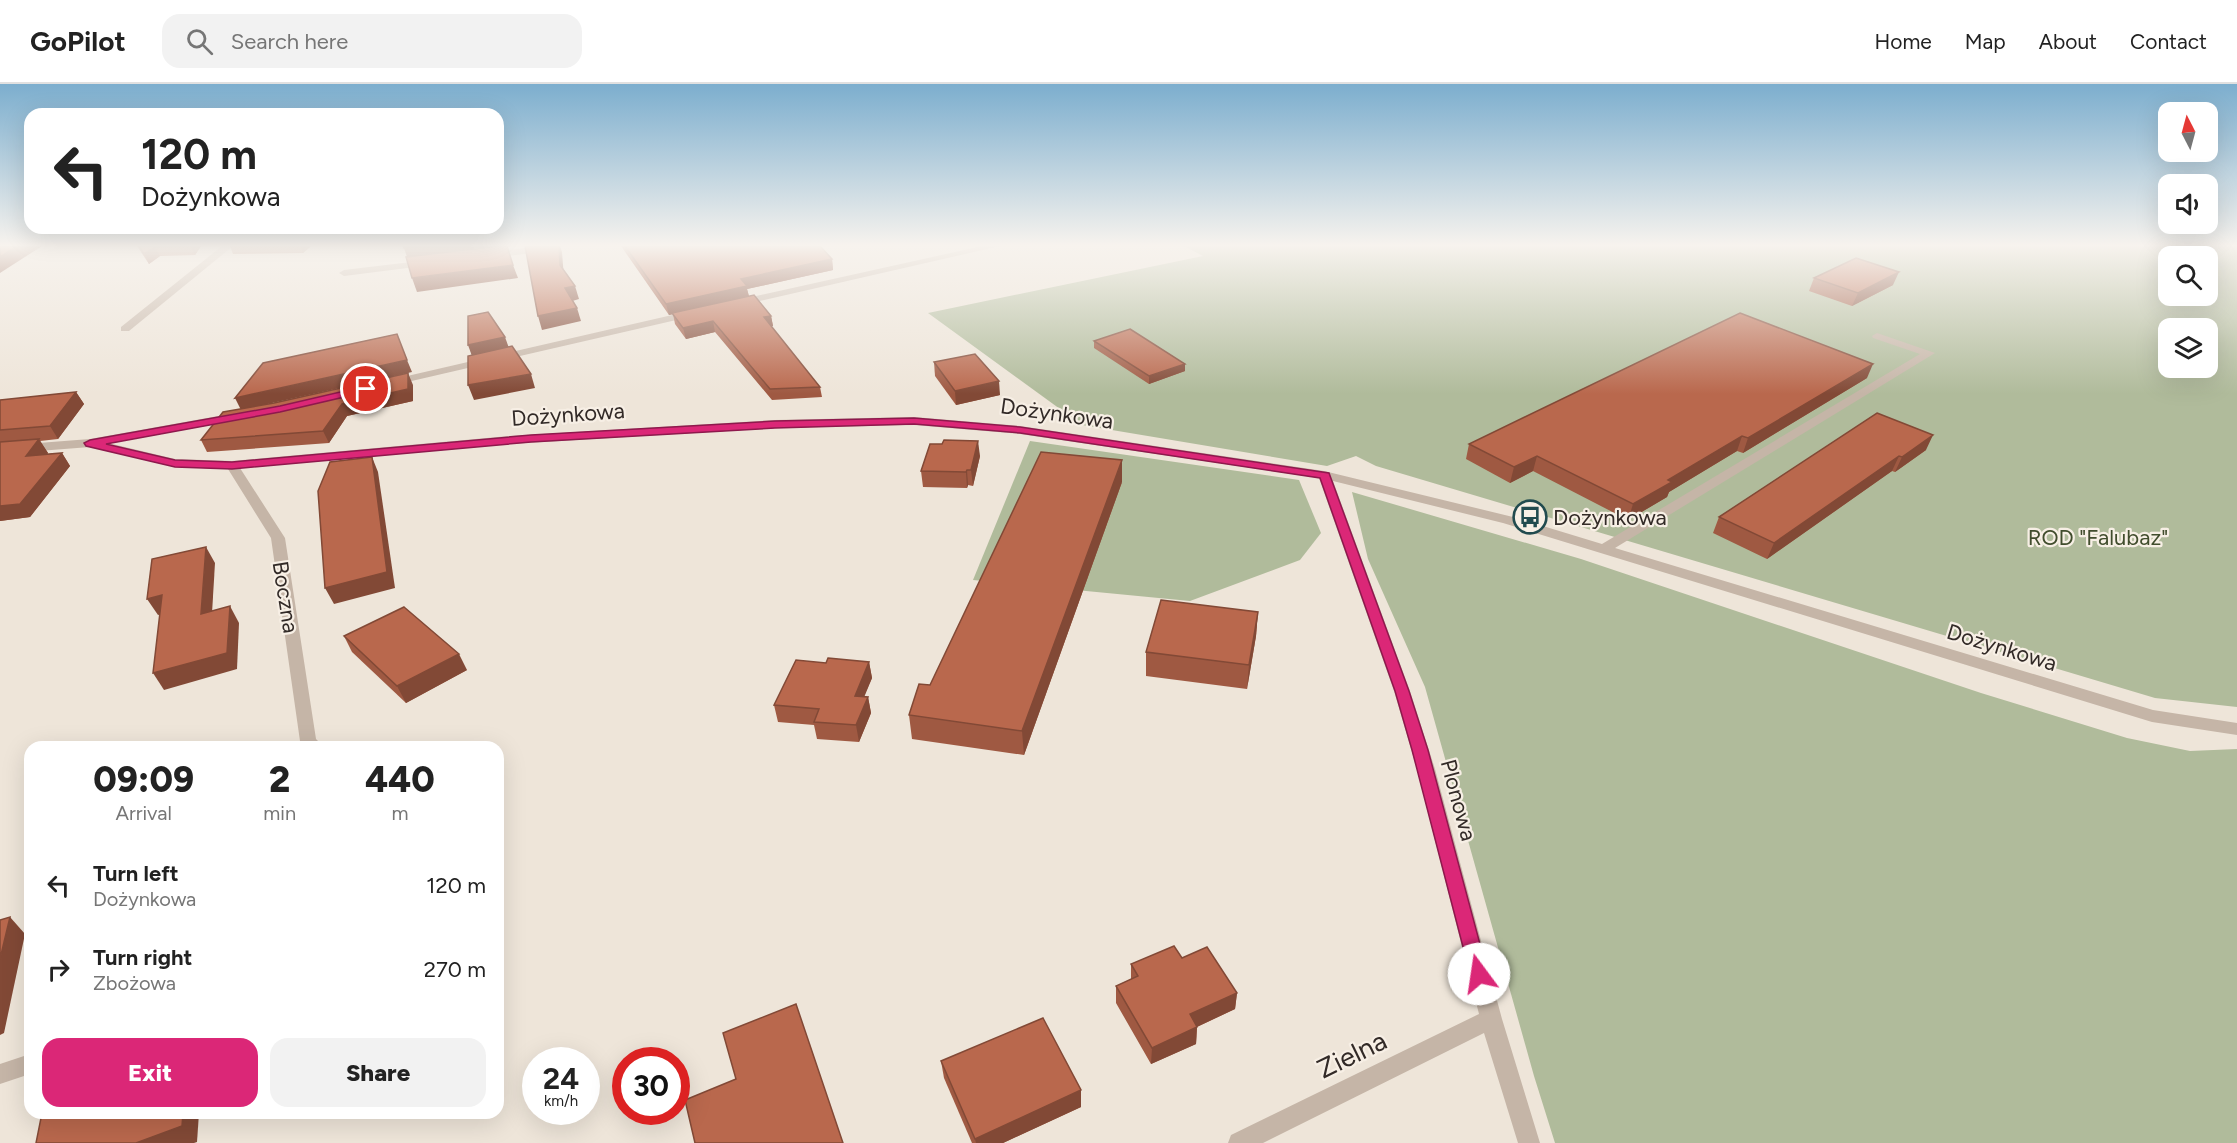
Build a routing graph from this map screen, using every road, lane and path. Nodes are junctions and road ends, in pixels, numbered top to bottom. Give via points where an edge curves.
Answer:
1 (167, 295) edge
2 (773, 295) edge
3 (125, 329) dead end
4 (1877, 336) dead end
5 (383, 385) edge
6 (247, 415) edge
7 (90, 443) junction
8 (0, 450) edge
9 (232, 465) junction
10 (1324, 475) junction
11 (1603, 549) junction
12 (2237, 729) edge
13 (309, 741) edge
14 (1491, 1019) junction
15 (24, 1066) edge
16 (0, 1074) edge
17 (1239, 1143) edge
18 (1529, 1143) edge

1 - 3 street
2 - 5 street
4 - 11 street via 1929,353
6 - 7 street
7 - 8 street
7 - 9 street, Dożynkowa via 175,463
9 - 10 street, Dożynkowa via 628,432 914,421 1020,430
9 - 13 street, Boczna via 278,538
10 - 11 street, Dożynkowa via 1508,520
10 - 14 street, Plonowa via 1426,769
11 - 12 street, Dożynkowa via 2152,716
14 - 17 street, Zielna
14 - 18 street, Plonowa
15 - 16 street

